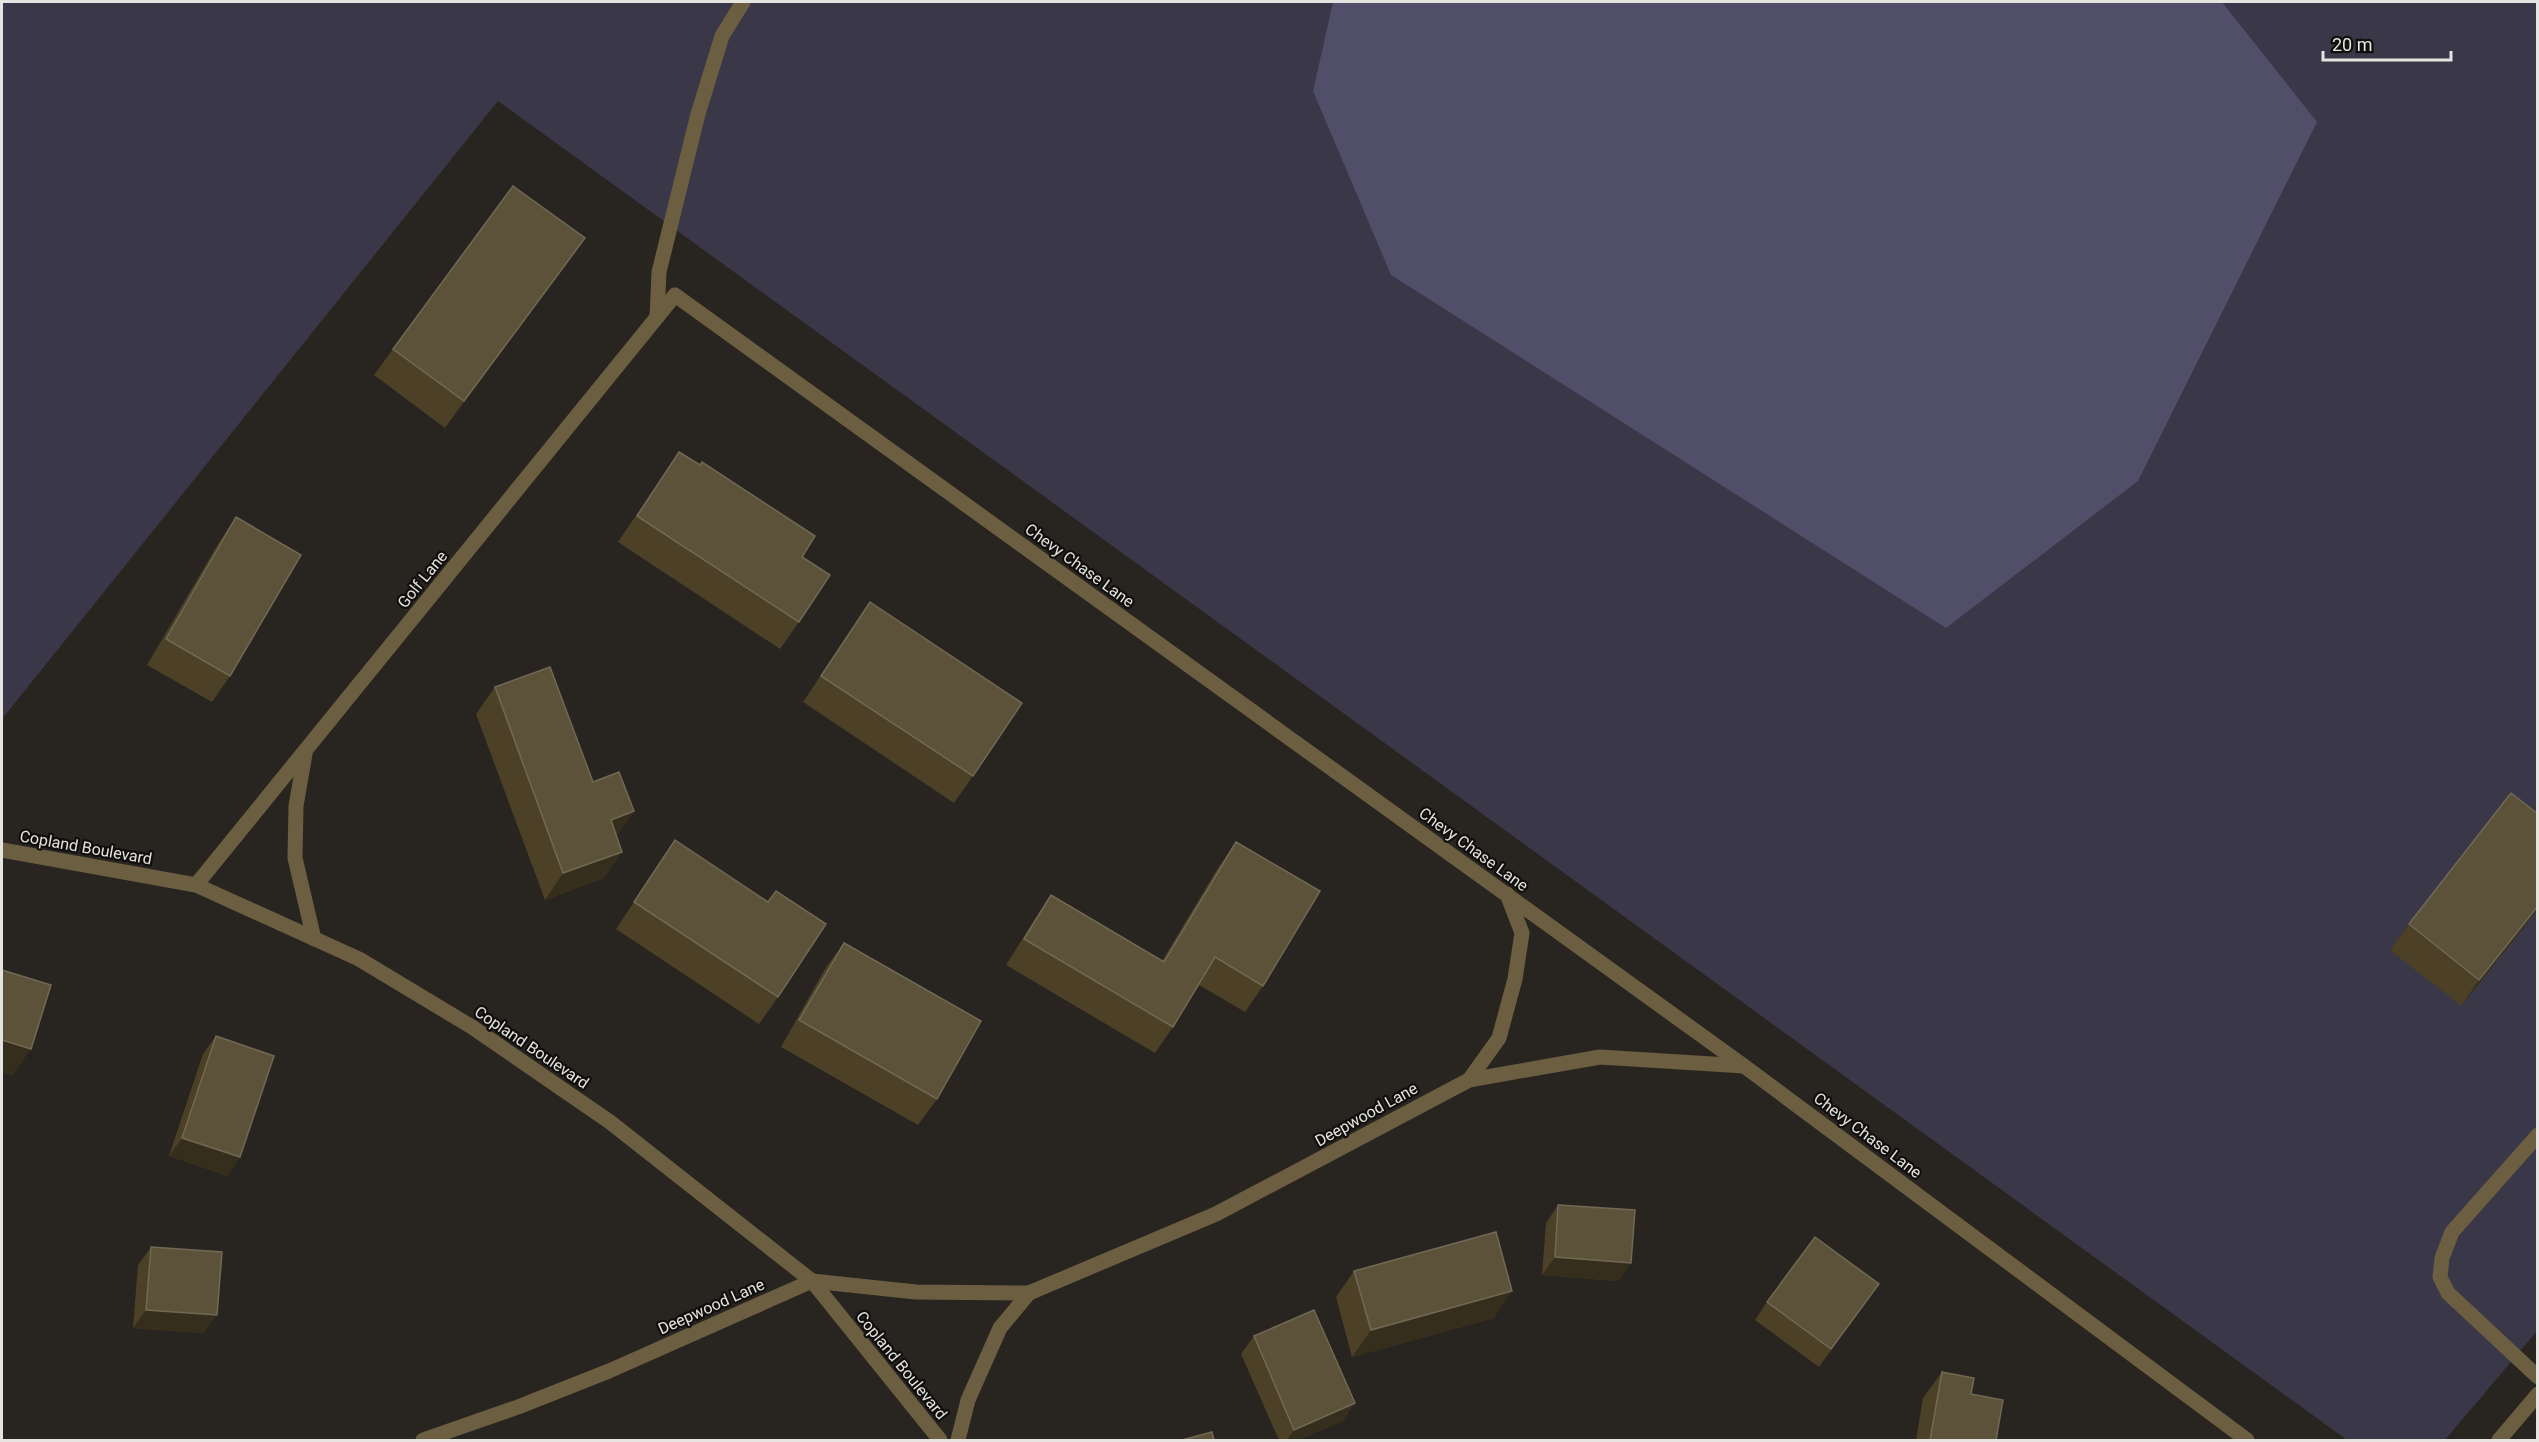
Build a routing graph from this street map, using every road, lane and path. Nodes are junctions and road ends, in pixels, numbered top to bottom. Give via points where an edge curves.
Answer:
1 (743, 2) edge
2 (675, 295) joint
3 (657, 317) junction
4 (305, 751) junction
5 (2, 850) edge
6 (196, 885) junction
7 (1507, 894) junction
8 (314, 939) junction
9 (1744, 1066) junction
10 (1469, 1080) junction
11 (2538, 1135) edge
12 (812, 1281) junction
13 (1029, 1293) junction
14 (2538, 1377) edge
15 (2538, 1394) edge
16 (423, 1440) edge
17 (940, 1440) edge
18 (957, 1440) edge
19 (2247, 1440) edge
20 (2499, 1440) edge

1 - 3 street via 722,36 698,114 659,272
2 - 3 street, Golf Lane
2 - 7 street, Chevy Chase Lane
3 - 4 street, Golf Lane
4 - 6 street, Golf Lane
4 - 8 street via 296,806 295,858
5 - 6 street, Copland Boulevard
6 - 8 street, Copland Boulevard
7 - 9 street, Chevy Chase Lane
7 - 10 street via 1522,933 1515,979 1499,1038
8 - 12 street, Copland Boulevard via 358,959 472,1027 610,1122
9 - 10 street, Deepwood Lane via 1600,1058
9 - 19 street, Chevy Chase Lane
10 - 13 street, Deepwood Lane via 1216,1214
11 - 14 street via 2452,1232 2440,1277 2448,1293
12 - 13 street, Deepwood Lane via 916,1292
12 - 16 street, Deepwood Lane via 609,1371
12 - 17 street, Copland Boulevard
13 - 18 street, Deepwood Lane via 1000,1328 968,1400
15 - 20 street

